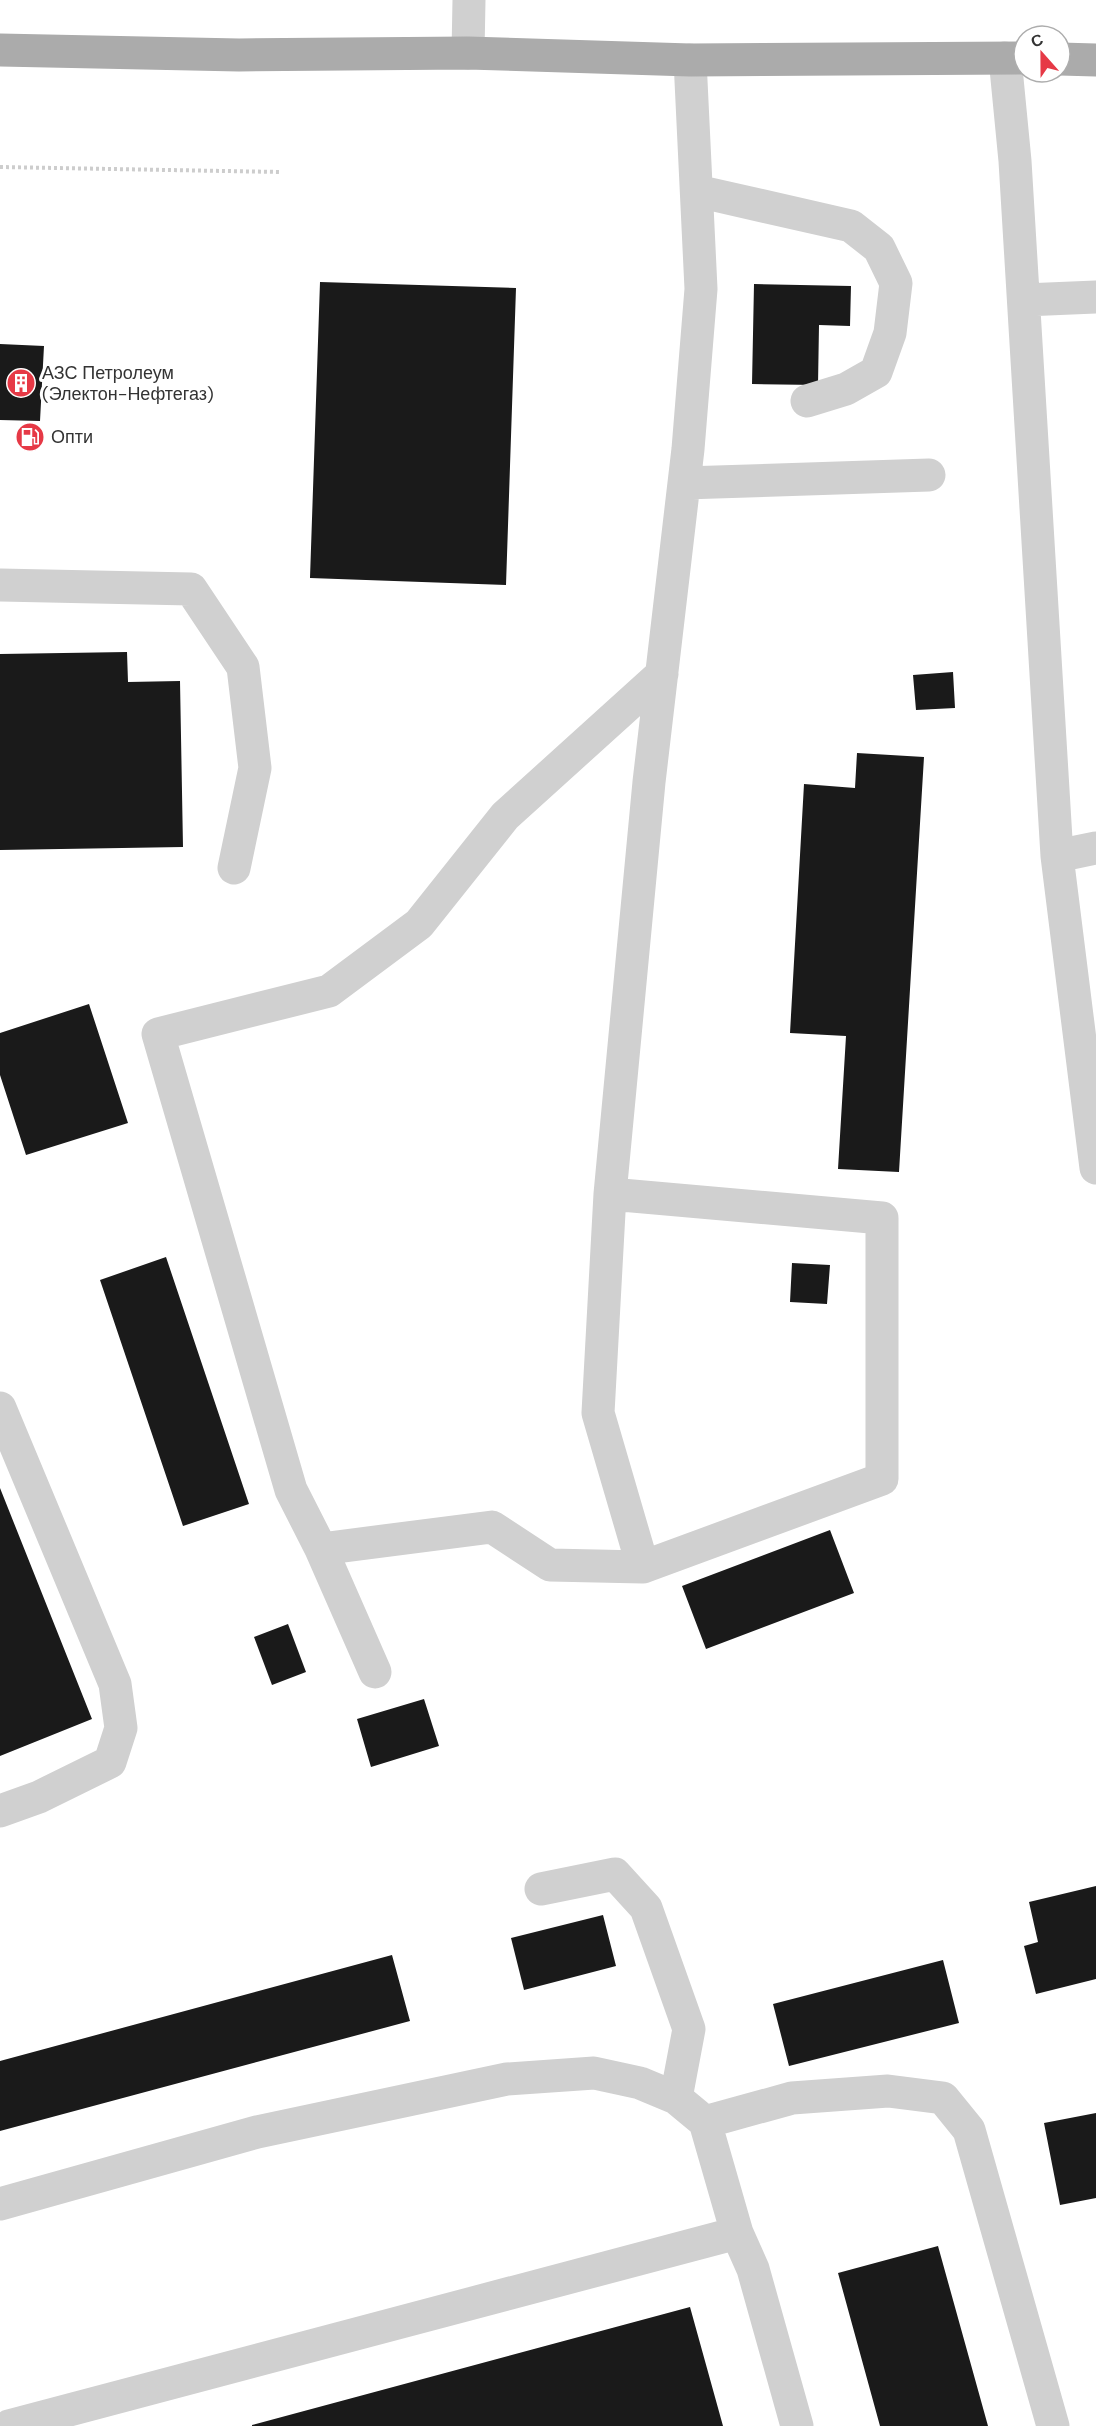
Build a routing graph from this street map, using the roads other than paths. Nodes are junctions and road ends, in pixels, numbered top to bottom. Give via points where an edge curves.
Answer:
1 (469, 0) edge
2 (0, 50) edge
3 (468, 53) junction
4 (1012, 58) edge
5 (1072, 59) edge
6 (690, 60) junction
7 (1096, 60) edge
8 (1015, 84) edge
9 (697, 191) junction
10 (1096, 297) edge
11 (1024, 300) junction
12 (807, 402) dead end
13 (929, 475) dead end
14 (684, 483) junction
15 (0, 585) edge
16 (662, 674) junction
17 (1096, 848) edge
18 (1057, 856) junction
19 (234, 868) dead end
20 (1096, 1168) edge
21 (610, 1194) junction
22 (0, 1408) edge
23 (321, 1549) junction
24 (643, 1567) junction
25 (375, 1672) dead end
26 (0, 1811) edge
27 (541, 1889) dead end
28 (676, 2098) junction
29 (705, 2122) junction
30 (0, 2204) edge
31 (737, 2233) junction
32 (9, 2426) edge
33 (797, 2426) edge
34 (1053, 2426) edge

1 - 3 street
2 - 3 main road via 238,55
3 - 6 main road
4 - 6 main road
5 - 7 main road
6 - 9 street
8 - 11 street via 1015,161
9 - 12 street via 851,226 879,248 896,283 890,333 876,372 846,389
9 - 14 street via 701,289
10 - 11 street
11 - 18 street
13 - 14 street
14 - 16 street
15 - 19 street via 191,589 243,668 255,768
16 - 21 street
16 - 23 street via 505,816 419,924 329,991 158,1034 291,1490
17 - 18 street
18 - 20 street
21 - 24 street via 598,1413
21 - 24 street via 882,1218 882,1479
22 - 26 street via 115,1684 122,1728 110,1762 39,1797
23 - 24 street via 492,1527 550,1565
23 - 25 street
27 - 28 street via 615,1874 646,1908 689,2030
28 - 29 street
28 - 30 street via 640,2083 594,2073 507,2079 257,2132
29 - 31 street
29 - 34 street via 792,2098 888,2091 943,2098 969,2130
31 - 32 street
31 - 33 street via 753,2269

